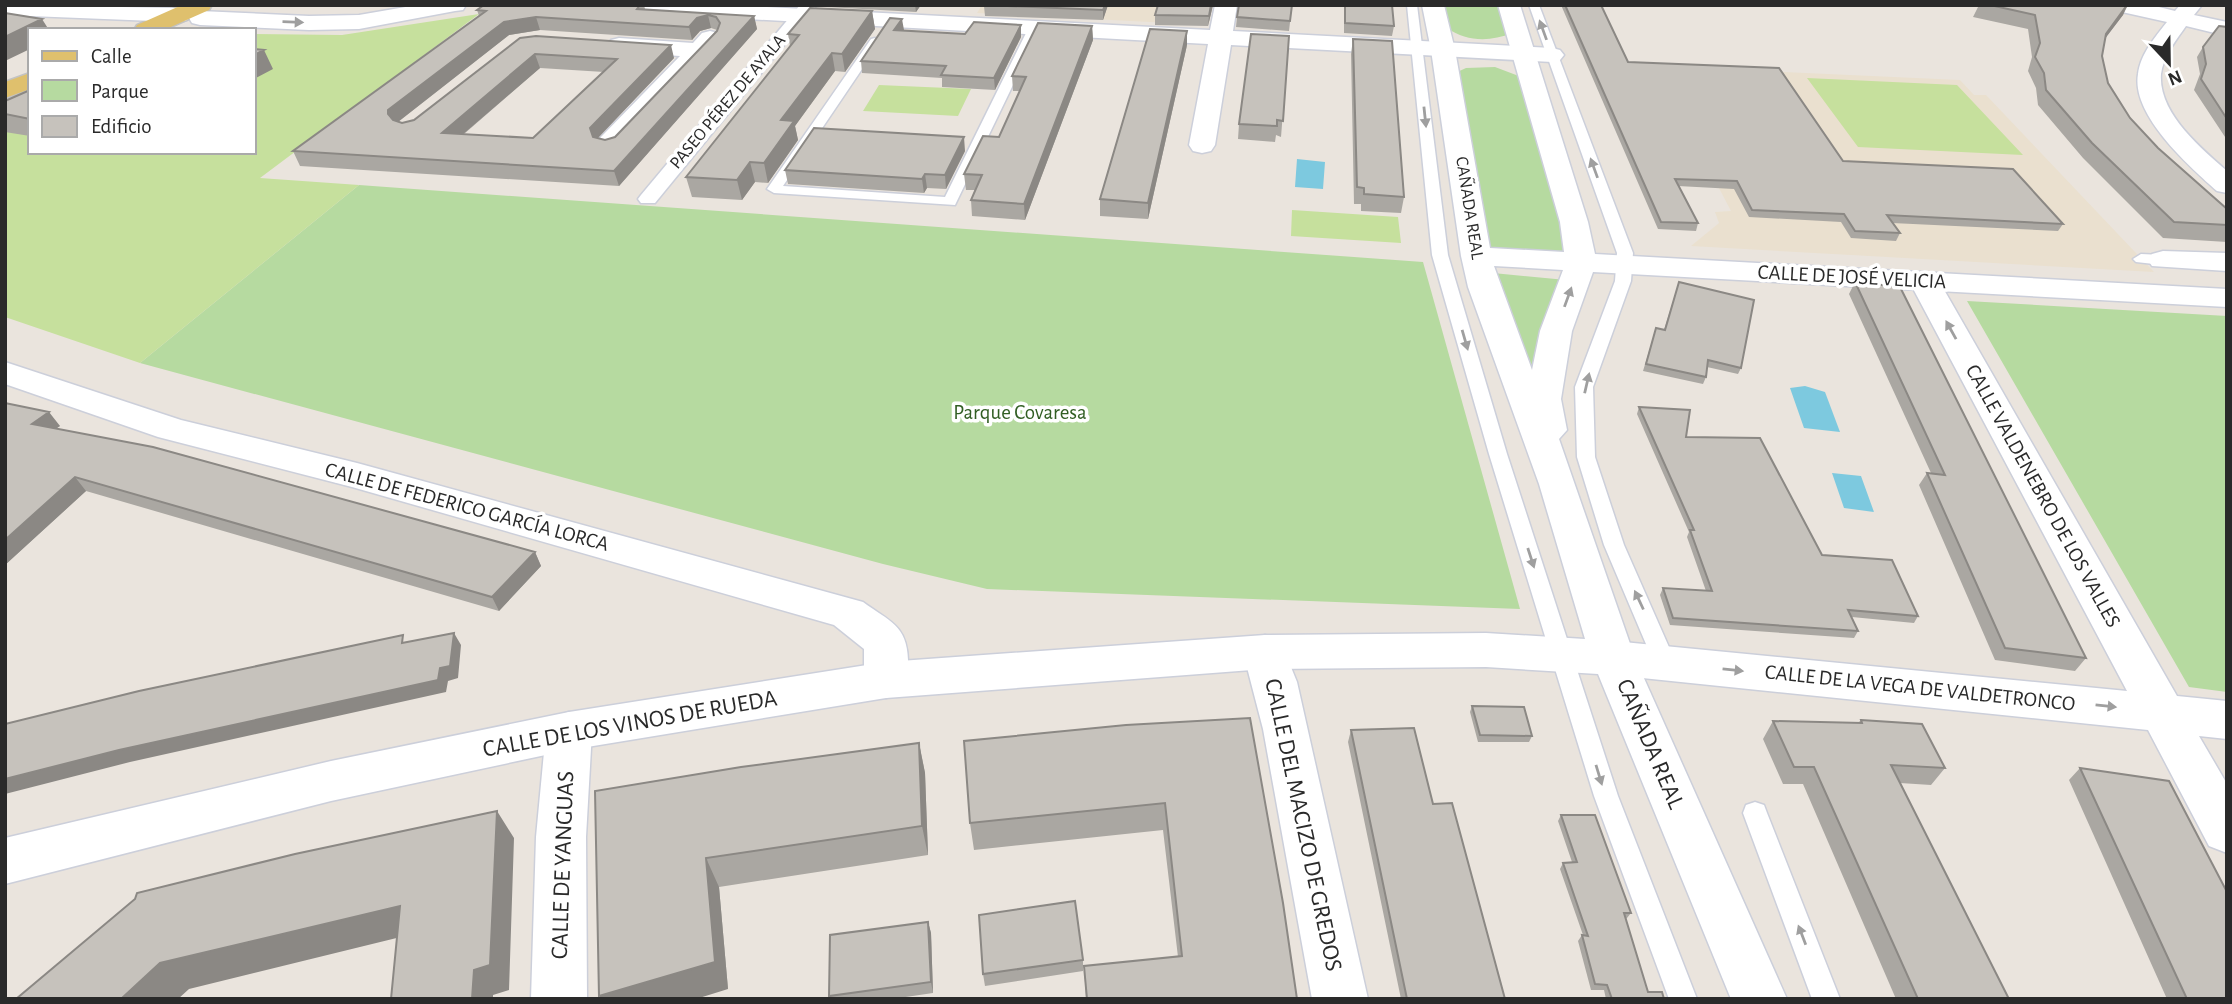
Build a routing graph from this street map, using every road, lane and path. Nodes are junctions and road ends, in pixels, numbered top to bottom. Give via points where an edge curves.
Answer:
1 (228, 5) edge
2 (455, 5) edge
3 (600, 5) edge
4 (1226, 5) edge
5 (1412, 5) edge
6 (1433, 5) edge
7 (1509, 5) edge
8 (1534, 5) edge
9 (2121, 5) edge
10 (14, 7) edge
11 (804, 10) edge
12 (736, 12) junction
13 (2185, 12) edge
14 (945, 14) edge
15 (188, 17) edge
16 (889, 20) junction
17 (152, 28) edge
18 (1034, 29) junction
19 (2227, 29) edge
20 (1220, 38) junction
21 (592, 43) edge
22 (697, 50) junction
23 (1430, 50) junction
24 (1539, 55) junction
25 (28, 81) edge
26 (5, 91) edge
27 (28, 94) edge
28 (5, 104) edge
29 (609, 144) edge
30 (1202, 145) dead end
31 (2227, 185) edge
32 (648, 199) dead end
33 (1476, 256) junction
34 (2152, 259) dead end
35 (1581, 262) junction
36 (2227, 262) edge
37 (1626, 264) junction
38 (1924, 281) junction
39 (2227, 298) edge
40 (12, 382) edge
41 (1558, 484) junction
42 (1265, 652) junction
43 (1562, 653) junction
44 (1613, 657) junction
45 (1665, 663) junction
46 (887, 680) junction
47 (2162, 711) junction
48 (2227, 720) edge
49 (569, 731) junction
50 (1755, 813) dead end
51 (2227, 831) edge
52 (5, 861) edge
53 (559, 999) edge
54 (1340, 999) edge
55 (1683, 999) edge
56 (1759, 999) edge
57 (1826, 999) edge

1 - 15 main road
15 -> 2 street via 359,22
3 - 12 street
4 - 20 street
5 - 23 lane
6 - 23 street, CAÑADA REAL
7 - 24 street, CAÑADA REAL
24 -> 8 lane
9 - 13 street
10 - 15 street
11 - 12 street
11 - 16 street
11 - 32 street, PASEO PÉREZ DE AYALA
12 - 22 street
13 - 19 street
13 - 31 street via 2164,40 2149,75 2155,102 2175,133
14 - 16 street
14 - 18 street
15 - 17 main road
16 - 18 lane via 774,189 950,202
18 - 20 street
20 - 23 street
20 - 30 street
21 - 22 street
22 - 29 street
23 - 24 street
23 - 33 street, CAÑADA REAL
23 -> 43 lane via 1440,256
24 - 35 street, CAÑADA REAL
37 -> 24 lane
25 - 26 main road
27 - 28 main road
33 - 35 street, CALLE DE JOSÉ VELICIA
33 - 41 street, CAÑADA REAL
34 - 36 street
35 - 37 street, CALLE DE JOSÉ VELICIA
41 -> 35 street, CAÑADA REAL via 1544,399 1556,331
37 - 38 street, CALLE DE JOSÉ VELICIA
45 -> 37 lane via 1614,545 1586,457 1584,387
38 - 39 street, CALLE DE JOSÉ VELICIA
47 -> 38 street, CALLE VALDENEBRO DE LOS VALLES
40 - 46 street, CALLE DE FEDERICO GARCÍA LORCA via 848,613 886,642
41 - 44 street, CAÑADA REAL
42 - 43 street
42 - 46 street, CALLE DE LOS VINOS DE RUEDA
42 - 54 street, CALLE DEL MACIZO DE GREDOS via 1286,729
43 - 44 street
43 -> 55 lane via 1606,796
44 - 45 street, CALLE DE LA VEGA DE VALDETRONCO
44 - 56 street, CAÑADA REAL
45 -> 47 street, CALLE DE LA VEGA DE VALDETRONCO
46 - 49 street, CALLE DE LOS VINOS DE RUEDA
47 - 48 street, CALLE DE LA VEGA DE VALDETRONCO
47 - 51 street, CALLE VALDENEBRO DE LOS VALLES
49 - 52 street, CALLE DE LOS VINOS DE RUEDA via 331,781
49 - 53 street, CALLE DE YANGUAS via 561,837
57 -> 50 lane

